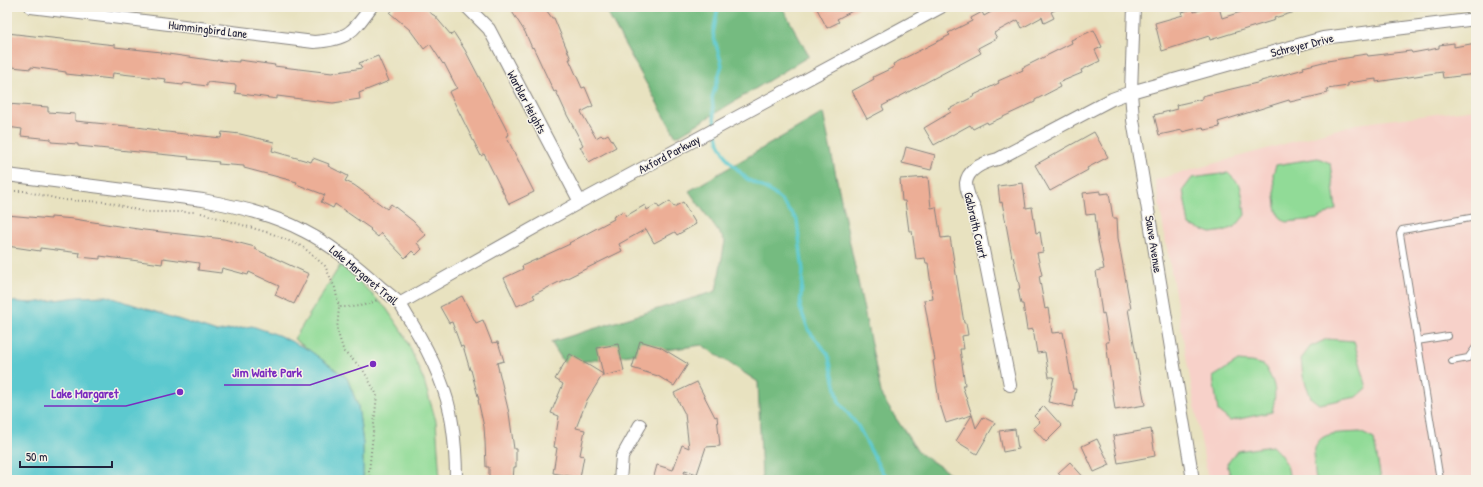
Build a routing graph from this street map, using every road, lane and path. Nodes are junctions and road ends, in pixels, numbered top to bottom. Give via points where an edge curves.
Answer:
1 (31, 7) edge
2 (371, 7) edge
3 (467, 7) edge
4 (941, 7) edge
5 (1134, 7) edge
6 (1476, 19) edge
7 (1131, 92) junction
8 (7, 175) edge
9 (7, 191) edge
10 (580, 202) junction
11 (1476, 217) edge
12 (388, 294) junction
13 (400, 304) junction
14 (339, 307) junction
15 (1448, 336) dead end
16 (1417, 341) junction
17 (1476, 347) edge
18 (1452, 361) dead end
19 (1010, 385) dead end
20 (640, 426) dead end
21 (370, 480) edge
22 (456, 480) edge
23 (620, 480) edge
24 (1193, 480) edge
25 (1440, 480) edge

1 - 2 street, Hummingbird Lane via 314,42 340,39 350,33
3 - 10 street, Warbler Heights via 489,29
4 - 10 street, Axford Parkway
5 - 7 street, Sauve Avenue
6 - 7 street, Schreyer Drive via 1323,38
7 - 19 street, Galbraith Court via 1112,99 998,159 981,164 970,174 966,182 975,210
7 - 24 street, Sauve Avenue via 1133,120
8 - 12 street, Lake Margaret Trail via 203,200 252,210 303,230 324,242
9 - 14 path via 24,191 63,200 108,202 144,212 198,212 273,234 303,247 325,266 335,288
10 - 13 street, Axford Parkway
11 - 16 lane via 1402,230 1400,234
12 - 13 street, Lake Margaret Trail
12 - 14 path via 371,304
13 - 22 street, Lake Margaret Trail via 432,361 444,391 452,422
14 - 21 path via 337,330 344,352 362,368 377,395
15 - 16 lane
16 - 25 lane
17 - 18 lane via 1468,358
20 - 23 street via 622,457

